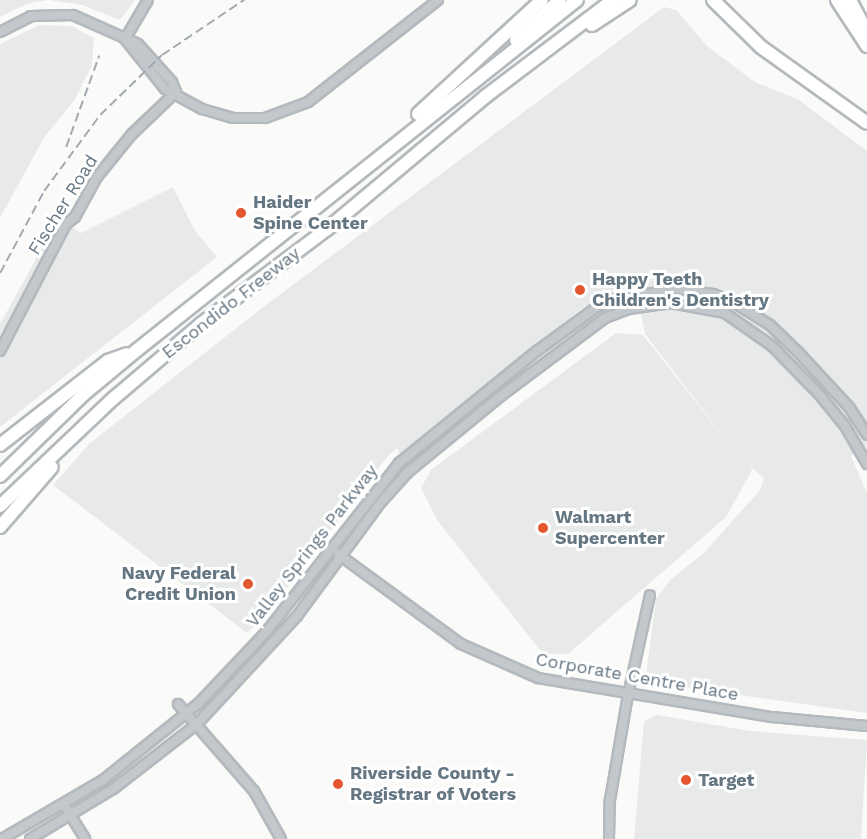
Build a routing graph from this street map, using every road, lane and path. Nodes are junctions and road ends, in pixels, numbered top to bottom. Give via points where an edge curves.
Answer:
1 (148, 0) edge
2 (438, 0) edge
3 (542, 0) edge
4 (560, 0) edge
5 (577, 0) edge
6 (613, 0) edge
7 (630, 0) edge
8 (713, 0) edge
9 (837, 0) edge
10 (850, 0) edge
11 (0, 32) edge
12 (867, 32) edge
13 (125, 39) junction
14 (867, 46) edge
15 (176, 92) junction
16 (486, 96) junction
17 (452, 97) junction
18 (867, 123) edge
19 (288, 227) junction
20 (0, 351) edge
21 (137, 351) junction
22 (114, 398) junction
23 (867, 435) edge
24 (0, 445) edge
25 (867, 464) edge
26 (0, 476) edge
27 (0, 506) edge
28 (0, 527) edge
29 (331, 549) junction
30 (342, 556) junction
31 (650, 595) dead end
32 (628, 695) junction
33 (178, 704) dead end
34 (187, 714) junction
35 (197, 724) junction
36 (867, 726) edge
37 (64, 805) junction
38 (71, 816) junction
39 (2, 839) edge
40 (30, 839) edge
41 (85, 839) edge
42 (281, 839) edge
43 (609, 839) edge

1 - 13 street
2 - 15 street via 308,102 287,112 265,118 233,118 202,109
3 - 19 highway
4 - 17 highway
5 - 17 highway, Escondido Freeway
6 - 16 highway, Escondido Freeway
7 - 16 highway
8 - 18 highway via 761,47
9 - 14 highway
10 - 12 highway
11 - 13 street via 31,16 47,13 73,15
13 - 15 street via 165,89
15 - 20 street, Fischer Road via 132,134 97,177 75,217 66,224
16 - 22 highway, Escondido Freeway
17 - 19 highway, Escondido Freeway
19 - 21 highway, Escondido Freeway
21 - 24 highway via 108,361
21 - 26 highway, Escondido Freeway via 83,395
22 - 27 highway, Escondido Freeway
22 - 28 highway
23 - 29 street, Valley Springs Parkway via 849,407 777,332 728,301 713,294 662,290 615,299 597,307 407,456 374,490
25 - 30 street, Valley Springs Parkway via 845,426 772,346 725,313 691,304 654,304 619,312 588,329 408,472
29 - 30 street, Corporate Centre Place
29 - 34 street, Valley Springs Parkway via 267,631
30 - 32 street, Corporate Centre Place via 461,644 487,658 538,678
30 - 35 street, Valley Springs Parkway via 271,646
31 - 32 street
32 - 36 street, Corporate Centre Place via 772,717
32 - 43 street via 610,800
33 - 34 street
34 - 35 street
34 - 37 street, Valley Springs Parkway via 129,762
35 - 38 street, Valley Springs Parkway via 121,784
35 - 42 street via 254,791
37 - 38 street
37 - 39 street, Valley Springs Parkway
38 - 40 street, Valley Springs Parkway
38 - 41 street

